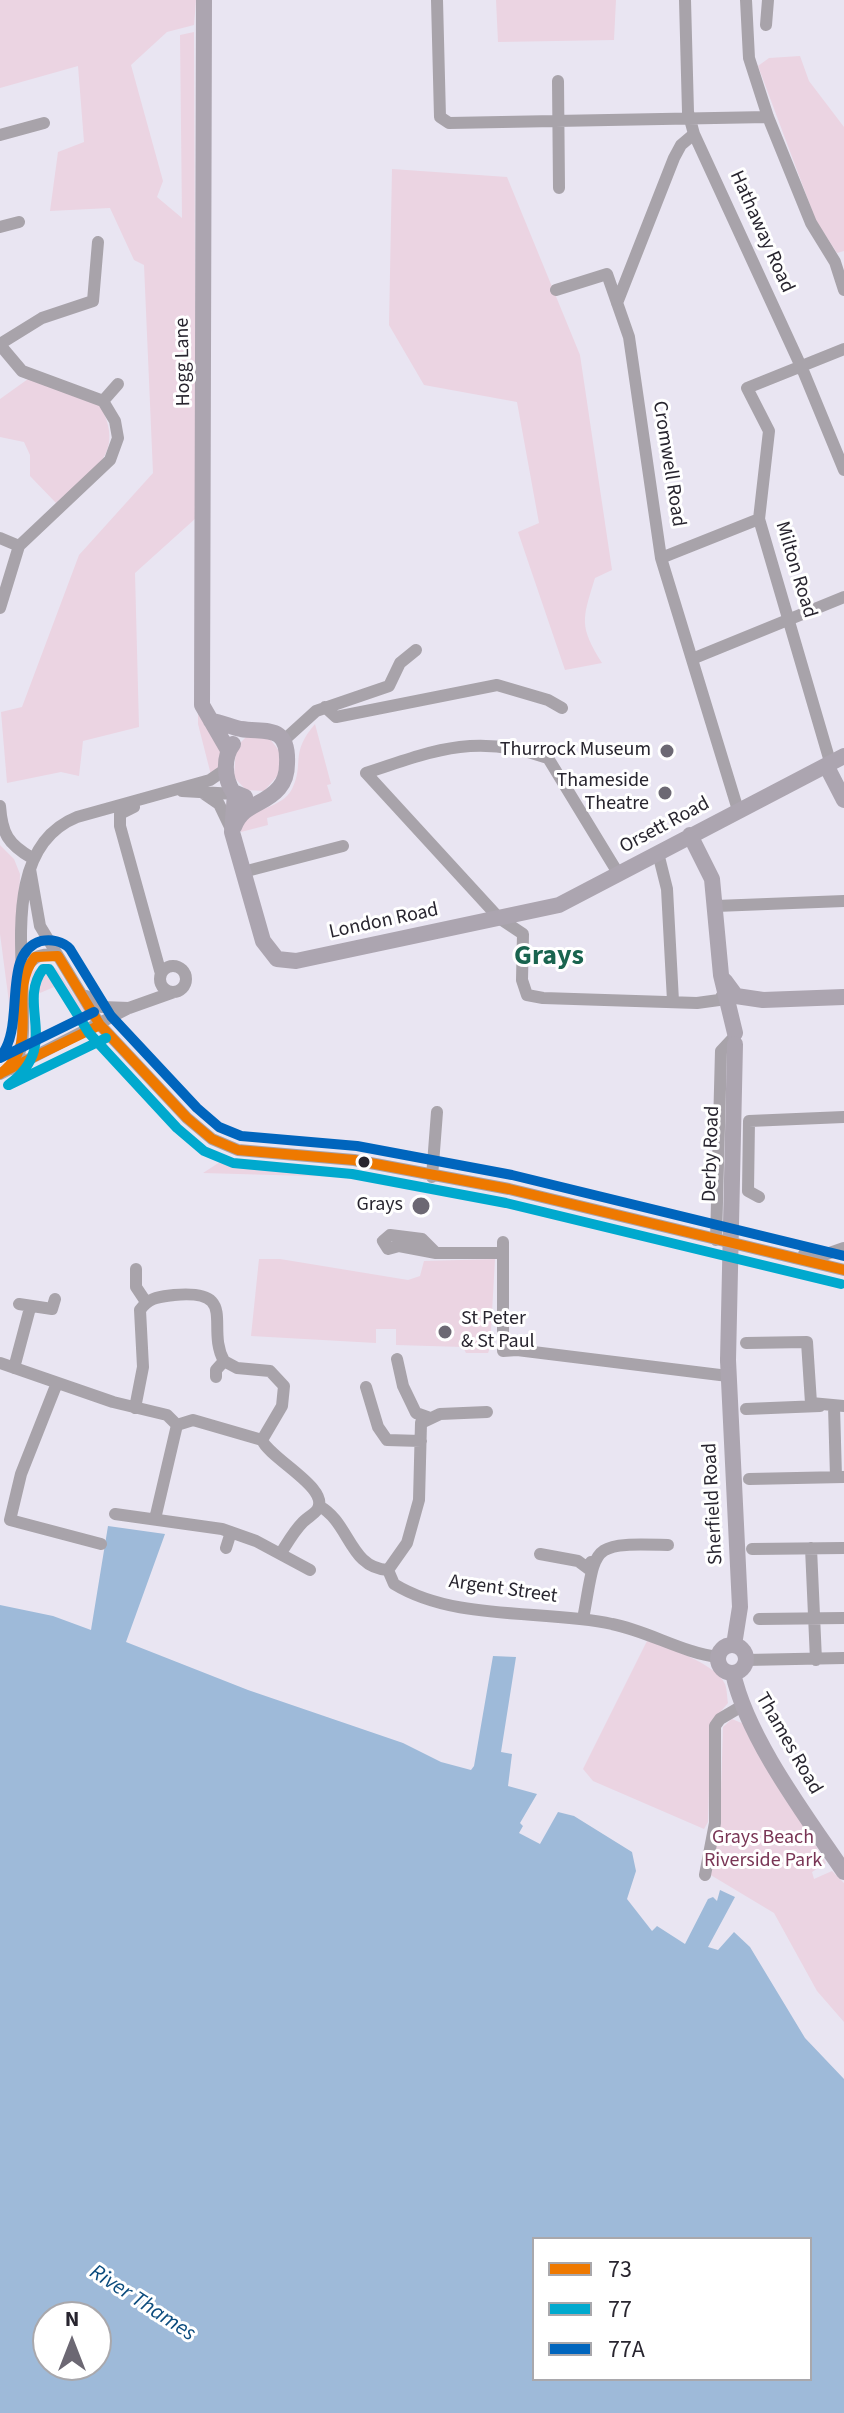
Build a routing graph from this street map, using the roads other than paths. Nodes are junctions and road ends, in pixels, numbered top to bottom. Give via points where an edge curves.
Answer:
1 (204, 0) edge
2 (437, 0) edge
3 (685, 0) edge
4 (746, 0) edge
5 (768, 0) edge
6 (766, 25) dead end
7 (558, 81) dead end
8 (768, 117) junction
9 (558, 121) junction
10 (690, 121) junction
11 (38, 128) dead end
12 (694, 134) junction
13 (0, 135) edge
14 (559, 188) dead end
15 (94, 249) dead end
16 (556, 290) dead end
17 (844, 290) edge
18 (617, 303) junction
19 (0, 344) edge
20 (844, 349) edge
21 (799, 367) junction
22 (118, 384) dead end
23 (103, 401) junction
24 (844, 470) edge
25 (759, 519) junction
26 (0, 538) edge
27 (19, 546) junction
28 (661, 558) junction
29 (844, 597) edge
30 (0, 608) edge
31 (790, 619) junction
32 (416, 650) dead end
33 (692, 659) junction
34 (325, 707) junction
35 (562, 708) dead end
36 (211, 721) junction
37 (246, 730) junction
38 (283, 741) junction
39 (228, 750) junction
40 (834, 763) edge
41 (226, 769) junction
42 (166, 792) junction
43 (200, 792) junction
44 (235, 794) junction
45 (267, 797) junction
46 (142, 799) junction
47 (844, 800) edge
48 (0, 806) edge
49 (738, 810) junction
50 (232, 832) junction
51 (690, 835) junction
52 (343, 846) dead end
53 (658, 853) junction
54 (31, 864) junction
55 (243, 872) junction
56 (618, 873) junction
57 (844, 901) edge
58 (716, 906) junction
59 (503, 920) junction
60 (152, 943) junction
61 (58, 956) junction
62 (172, 966) junction
63 (721, 975) junction
64 (160, 976) junction
65 (22, 978) junction
66 (174, 992) junction
67 (724, 993) junction
68 (84, 994) junction
69 (844, 997) edge
70 (763, 1000) junction
71 (673, 1001) junction
72 (142, 1003) junction
73 (129, 1008) junction
74 (100, 1025) junction
75 (735, 1038) junction
76 (23, 1039) junction
77 (46, 1051) junction
78 (5, 1071) edge
79 (437, 1112) dead end
80 (844, 1117) edge
81 (432, 1177) junction
82 (759, 1197) dead end
83 (716, 1240) junction
84 (844, 1248) edge
85 (436, 1253) dead end
86 (789, 1254) junction
87 (830, 1254) junction
88 (136, 1269) dead end
89 (839, 1269) edge
90 (55, 1299) dead end
91 (146, 1302) junction
92 (746, 1343) dead end
93 (397, 1359) dead end
94 (224, 1361) junction
95 (0, 1363) edge
96 (14, 1368) junction
97 (728, 1368) junction
98 (216, 1377) dead end
99 (57, 1383) junction
100 (366, 1387) dead end
101 (820, 1406) junction
102 (839, 1406) edge
103 (135, 1408) junction
104 (746, 1409) dead end
105 (487, 1412) dead end
106 (430, 1418) junction
107 (177, 1425) junction
108 (262, 1440) junction
109 (421, 1441) junction
110 (840, 1477) edge
111 (749, 1479) dead end
112 (319, 1506) junction
113 (115, 1514) dead end
114 (5, 1519) edge
115 (155, 1519) junction
116 (231, 1532) junction
117 (101, 1544) dead end
118 (668, 1545) dead end
119 (226, 1548) dead end
120 (811, 1548) junction
121 (844, 1548) edge
122 (752, 1549) dead end
123 (592, 1552) dead end
124 (281, 1553) junction
125 (540, 1554) dead end
126 (310, 1570) dead end
127 (388, 1570) junction
128 (590, 1570) junction
129 (813, 1618) junction
130 (844, 1618) edge
131 (583, 1619) junction
132 (759, 1619) dead end
133 (734, 1645) junction
134 (718, 1657) junction
135 (844, 1658) edge
136 (746, 1660) junction
137 (816, 1660) junction
138 (733, 1673) junction
139 (742, 1706) junction
140 (844, 1872) edge
141 (705, 1875) dead end

1 - 36 main road, Hogg Lane via 202,705
2 - 9 street via 440,117 449,123
3 - 10 street, Hathaway Road
4 - 8 street via 749,58
5 - 6 street
7 - 9 street
8 - 10 street
8 - 17 street
9 - 10 street
9 - 14 street
10 - 12 street, Hathaway Road
11 - 13 street
12 - 18 street via 674,158
12 - 21 street, Hathaway Road
15 - 19 street via 96,294 89,305 42,318
16 - 18 street, Cromwell Road via 607,274
18 - 28 street, Cromwell Road via 629,337
19 - 23 street via 22,371
20 - 21 street
21 - 24 street, Hathaway Road
21 - 25 street, Milton Road via 747,388 769,431
22 - 23 street
23 - 27 street via 117,429 110,460
25 - 28 street
25 - 31 street, Milton Road
26 - 27 street
27 - 30 street
28 - 33 street, Cromwell Road
29 - 31 street
31 - 33 street
31 - 40 street, Milton Road
32 - 34 street via 400,663 389,686
33 - 49 street, Cromwell Road
34 - 35 street via 336,717 497,685
34 - 38 street
36 - 37 main road
36 - 39 main road, Hogg Lane
37 - 38 main road via 268,730
37 - 39 main road
38 - 45 main road via 286,772 280,787
39 - 41 main road
40 - 47 main road
40 - 49 main road, Orsett Road
41 - 42 street via 216,778
41 - 44 main road
42 - 43 street
42 - 46 street
43 - 44 street
43 - 50 street via 219,804
44 - 45 main road
44 - 50 main road
45 - 50 main road via 238,814
46 - 54 street via 60,824 42,840
46 - 60 street via 120,814
48 - 54 street via 3,833
49 - 51 main road, Orsett Road
50 - 55 main road
51 - 53 main road, Orsett Road
51 - 58 main road, Derby Road via 712,879
52 - 55 street
53 - 56 main road, Orsett Road
53 - 71 street via 667,889
54 - 61 street via 36,914
54 - 65 street via 21,931
55 - 59 main road, London Road via 263,941 277,959 296,961
56 - 59 main road, Orsett Road via 564,903
56 - 59 street via 548,758 509,745 458,746 366,773
57 - 58 street
58 - 63 main road, Derby Road
59 - 71 street via 523,934 522,980 527,995
60 - 62 street
60 - 64 street
61 - 65 street via 35,957
61 - 68 street
62 - 64 street
62 - 66 street via 186,976
63 - 67 main road, Derby Road
63 - 70 main road via 736,996
64 - 66 street via 162,986
64 - 72 street
65 - 76 street
66 - 72 street
67 - 71 street via 719,1000
67 - 75 main road, Derby Road
68 - 73 street via 102,1007
68 - 74 street
69 - 70 main road
70 - 75 main road via 742,1011
72 - 73 street
73 - 74 street
74 - 77 street
74 - 81 street via 201,1132 238,1150 354,1160
75 - 83 street via 721,1051
75 - 97 main road, Derby Road, bridge
76 - 77 street via 30,1052
76 - 78 street via 19,1056
77 - 78 street
79 - 81 street
80 - 82 street via 749,1121 748,1191
81 - 83 street via 509,1189
83 - 86 street
84 - 87 street
85 - 97 street via 503,1247 503,1351
86 - 87 street
86 - 89 street
87 - 89 street
88 - 91 street via 136,1287
90 - 96 street via 47,1311 25,1306
91 - 94 street via 190,1294 208,1298 218,1311 218,1346
91 - 103 street via 139,1315 143,1367
92 - 101 street via 807,1342 809,1397
93 - 106 street via 416,1413
94 - 98 street
94 - 108 street via 237,1368 270,1371 284,1386 282,1406
95 - 96 street
96 - 99 street
97 - 133 main road, Sherfield Road via 740,1607
99 - 103 street
99 - 114 street
100 - 109 street via 363,1402 387,1440
101 - 102 street
101 - 104 street
102 - 110 street
103 - 107 street via 167,1415
105 - 106 street
106 - 109 street via 421,1423
107 - 108 street via 193,1420
107 - 115 street
108 - 112 street, Argent Street via 316,1491
109 - 127 street via 419,1500 407,1543
110 - 111 street
112 - 124 street
112 - 127 street, Argent Street via 336,1519 363,1562
113 - 115 street
114 - 117 street
115 - 116 street
116 - 119 street
116 - 124 street
118 - 128 street via 610,1545
120 - 121 street
120 - 122 street
120 - 129 street
123 - 128 street
124 - 126 street
125 - 128 street via 578,1561
127 - 131 street, Argent Street via 394,1584 426,1598
128 - 131 street
129 - 130 street
129 - 132 street
129 - 137 street
131 - 134 street, Argent Street
133 - 134 main road
133 - 136 main road via 745,1652
134 - 138 main road via 722,1668
135 - 137 street
136 - 137 street
136 - 138 main road
138 - 139 main road, Thames Road
139 - 140 main road, Thames Road
139 - 141 street via 715,1726 715,1823

